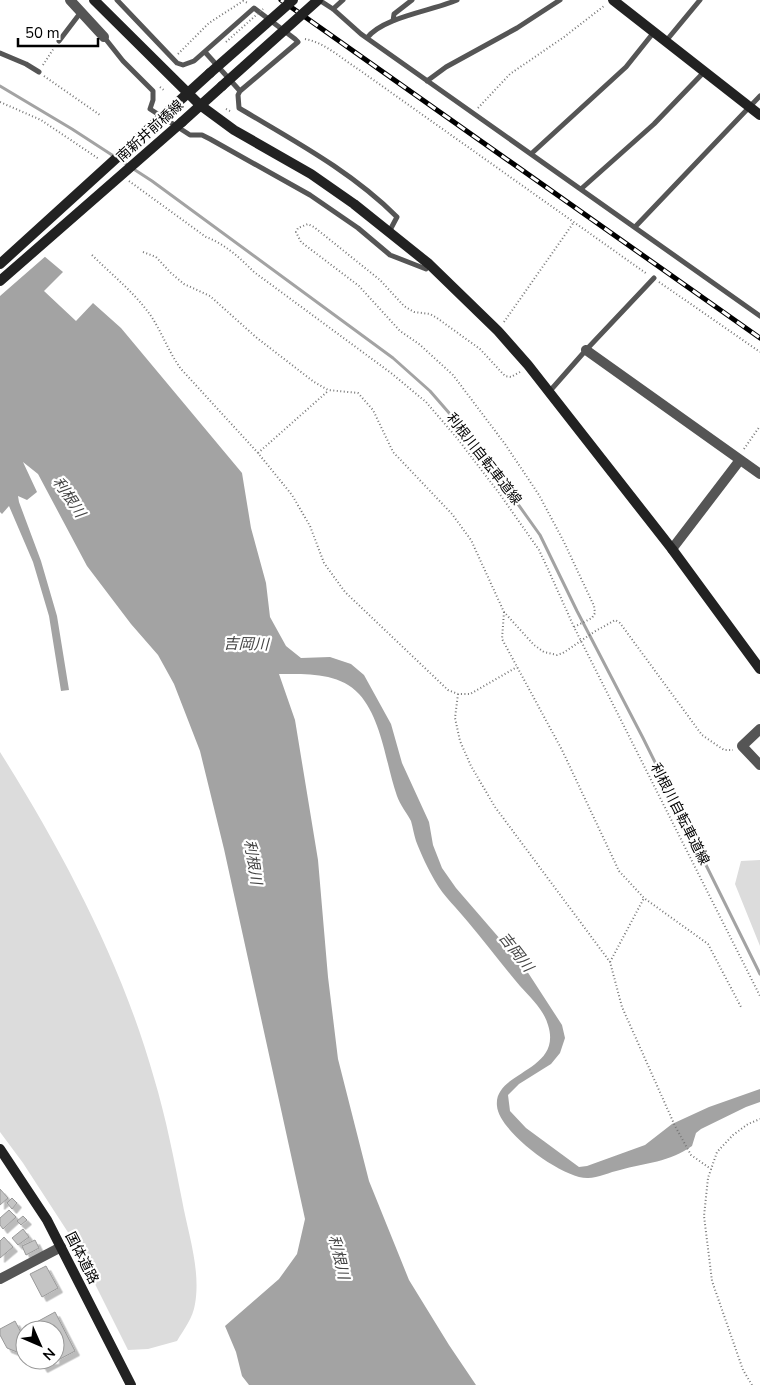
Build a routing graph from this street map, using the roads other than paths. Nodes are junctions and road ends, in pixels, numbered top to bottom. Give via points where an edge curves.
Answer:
1 (70, 0) edge
2 (94, 0) edge
3 (117, 0) edge
4 (293, 0) edge
5 (319, 0) edge
6 (343, 0) edge
7 (412, 0) edge
8 (457, 0) edge
9 (560, 0) edge
10 (700, 0) edge
11 (610, 2) edge
12 (333, 9) junction
13 (82, 12) junction
14 (393, 21) junction
15 (655, 32) junction
16 (104, 37) joint
17 (367, 38) junction
18 (59, 41) road end
19 (666, 41) junction
20 (205, 52) junction
21 (0, 53) edge
22 (705, 71) junction
23 (39, 72) road end
24 (427, 81) junction
25 (240, 91) junction
26 (187, 94) junction
27 (760, 96) edge
28 (200, 105) junction
29 (751, 107) junction
30 (760, 114) edge
31 (531, 154) junction
32 (581, 189) junction
33 (635, 227) junction
34 (389, 232) junction
35 (0, 264) edge
36 (429, 264) junction
37 (654, 278) road end
38 (0, 281) edge
39 (760, 316) edge
40 (586, 350) junction
41 (549, 393) junction
42 (739, 459) junction
43 (760, 474) edge
44 (672, 549) junction
45 (760, 669) edge
46 (760, 729) edge
47 (760, 764) edge
48 (0, 1148) edge
49 (61, 1247) junction
50 (0, 1279) edge
51 (131, 1385) edge

1 - 13 street
2 - 26 street
3 - 20 lane via 175,62 191,64
4 - 26 street, 南新井前橋線, bridge
5 - 12 lane
5 - 28 street, 南新井前橋線, bridge
6 - 12 lane
7 - 14 lane via 394,14
8 - 14 lane
9 - 24 lane
10 - 19 lane
11 - 15 street
12 - 17 lane
13 - 16 street
13 - 18 lane
14 - 17 lane
15 - 19 street
15 - 31 lane via 626,67
16 - 36 lane via 123,61 152,87 150,109 190,135 213,137 310,195 393,257 426,269
17 - 24 lane
19 - 22 street
20 - 25 lane
20 - 25 lane via 254,8 298,42
21 - 23 lane
22 - 29 street
22 - 32 lane via 654,124
24 - 31 lane
25 - 34 lane via 238,110 340,170 384,204 397,217
26 - 28 street
26 - 35 street, 南新井前橋線, bridge
27 - 29 lane
28 - 34 street via 234,130 330,186
28 - 38 street, 南新井前橋線, bridge
29 - 30 street
29 - 33 lane
31 - 32 lane
32 - 33 lane
33 - 39 lane
34 - 36 street
36 - 41 street via 498,331
37 - 40 lane
40 - 41 lane
40 - 42 street
41 - 44 street
42 - 43 street
42 - 44 street
44 - 45 street
46 - 47 street via 742,746
48 - 49 street, 国体道路 via 36,1201
49 - 50 street
49 - 51 street, 国体道路

